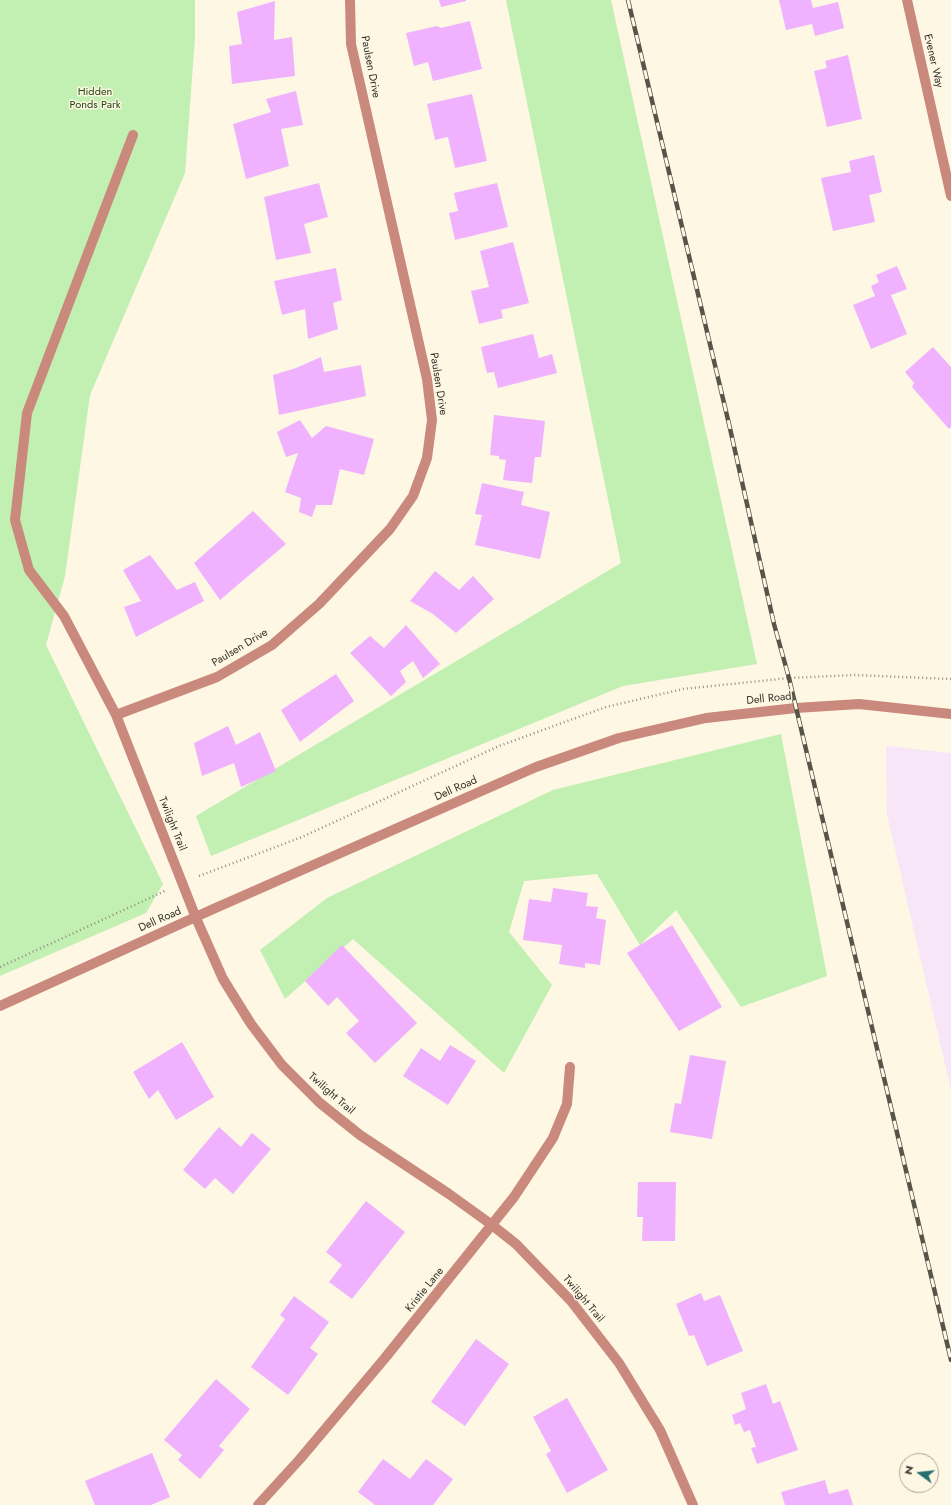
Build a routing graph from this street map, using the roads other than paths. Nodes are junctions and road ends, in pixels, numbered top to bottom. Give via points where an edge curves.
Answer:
1 (350, 0) edge
2 (907, 0) edge
3 (133, 134) dead end
4 (951, 196) edge
5 (951, 714) edge
6 (116, 715) junction
7 (196, 918) junction
8 (0, 1006) edge
9 (570, 1067) dead end
10 (492, 1225) junction
11 (258, 1505) edge
12 (693, 1505) edge

1 - 6 street, Paulsen Drive via 351,44 427,379 432,420 427,458 413,496 390,529 319,604 272,645 217,677
2 - 4 street, Evener Way
3 - 6 street, Twilight Trail via 27,413 14,520 29,570 64,616
5 - 7 street, Dell Road via 859,704 796,708 706,718 619,738 536,767
6 - 7 street, Twilight Trail
7 - 8 street, Dell Road
7 - 10 street, Twilight Trail via 223,979 251,1024 282,1065 320,1103 360,1135
9 - 10 street, Kristie Lane via 567,1104 553,1138
10 - 11 street, Kristie Lane via 385,1358
10 - 12 street, Twilight Trail via 516,1244 571,1301 619,1363 660,1430

